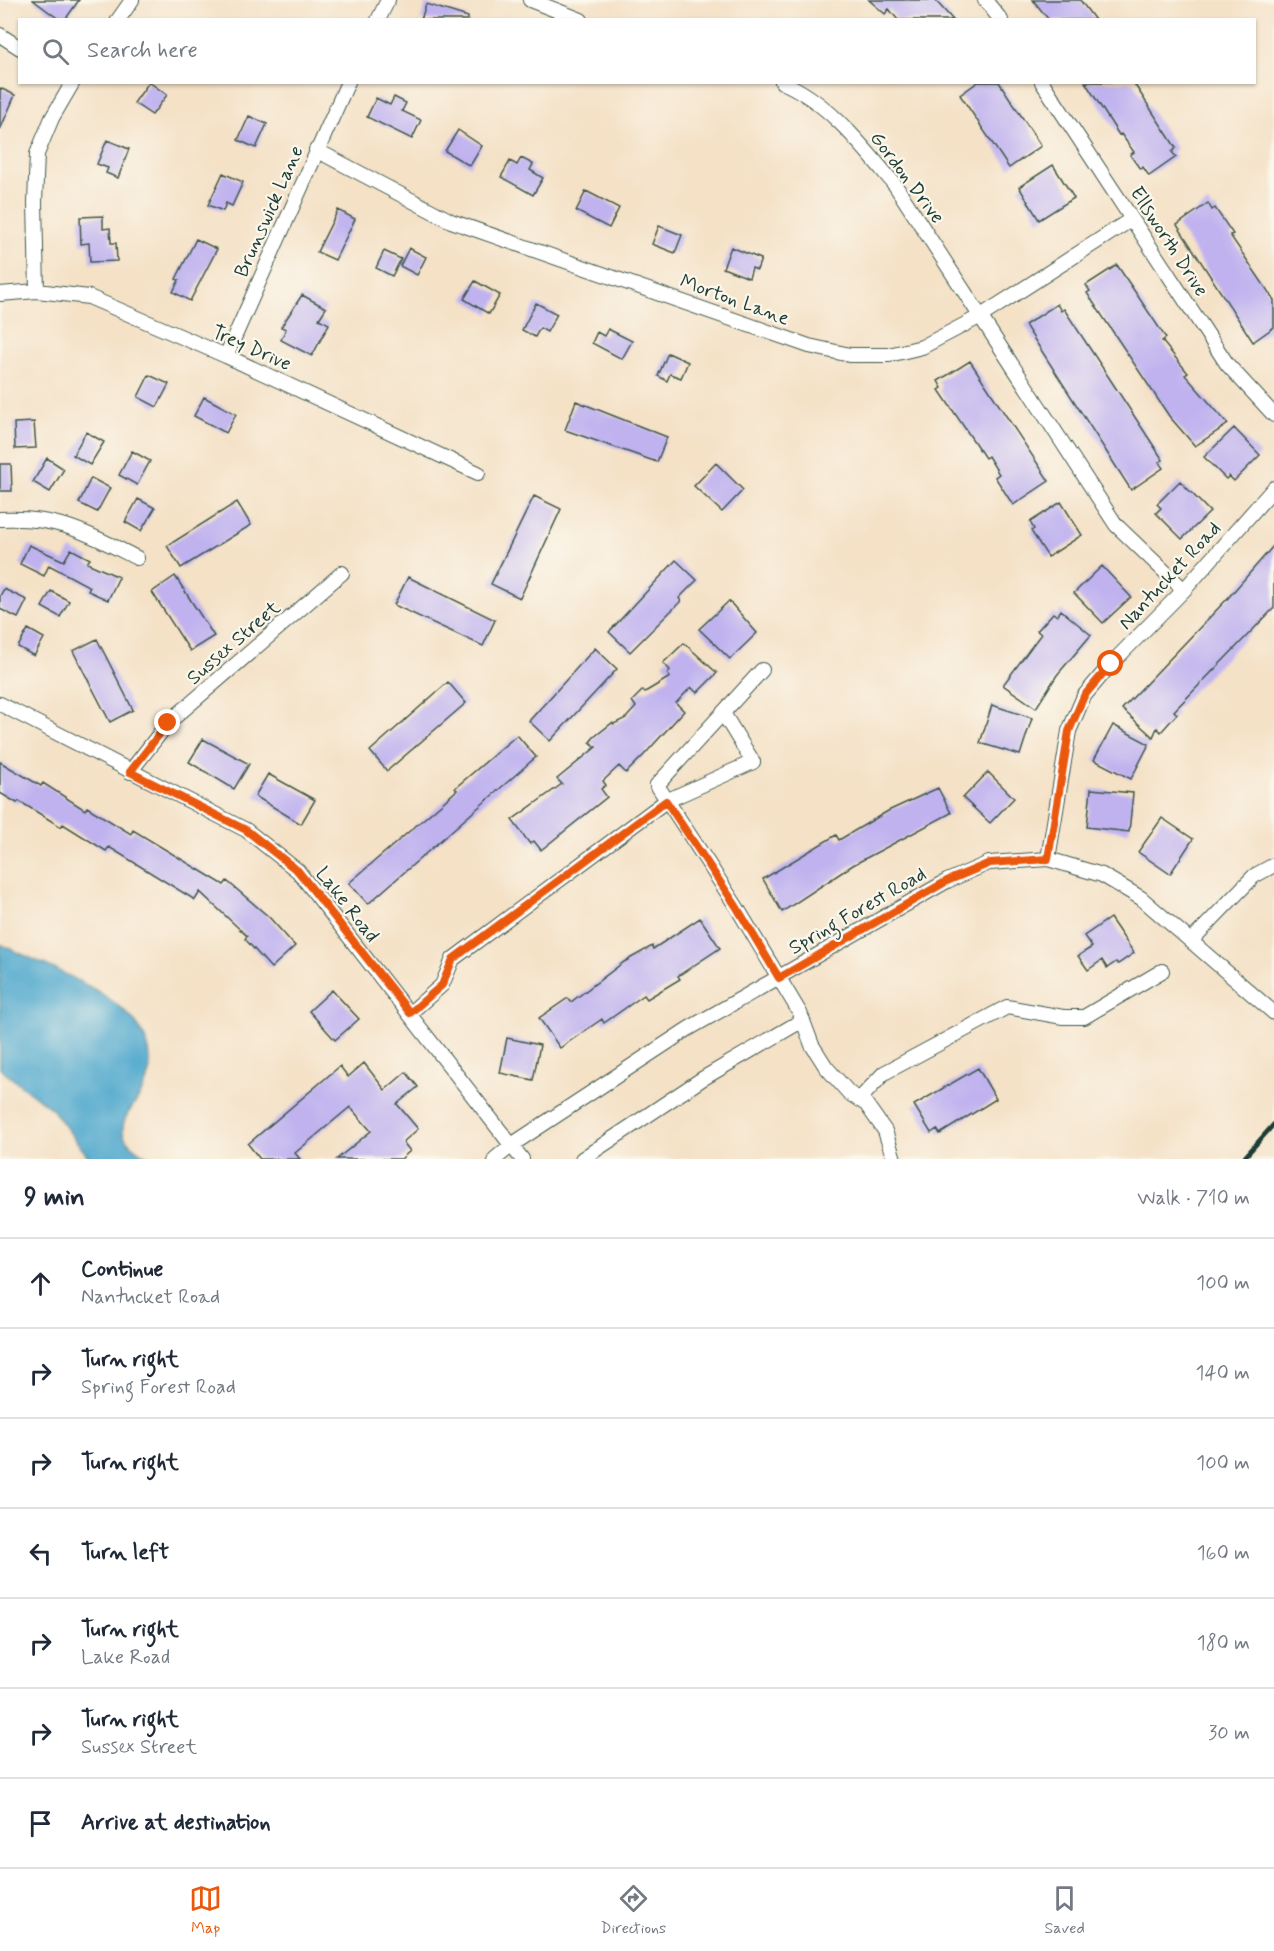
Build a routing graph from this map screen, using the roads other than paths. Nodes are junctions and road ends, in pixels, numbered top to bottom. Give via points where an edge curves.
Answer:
1 (132, 0) edge
2 (388, 0) edge
3 (530, 0) edge
4 (985, 0) edge
5 (119, 18) edge
6 (379, 18) edge
7 (576, 18) edge
8 (998, 18) edge
9 (0, 35) edge
10 (18, 47) edge
11 (71, 84) edge
12 (347, 84) edge
13 (785, 84) edge
14 (1043, 84) edge
15 (316, 150) junction
16 (1132, 219) junction
17 (37, 291) junction
18 (0, 294) edge
19 (981, 316) junction
20 (226, 356) junction
21 (1274, 415) edge
22 (478, 473) dead end
23 (1274, 488) edge
24 (3, 519) edge
25 (0, 532) edge
26 (137, 558) dead end
27 (342, 573) dead end
28 (1184, 590) junction
29 (762, 670) dead end
30 (0, 704) edge
31 (723, 713) junction
32 (130, 772) junction
33 (666, 801) junction
34 (1048, 859) junction
35 (1274, 865) edge
36 (1191, 941) junction
37 (1162, 971) dead end
38 (779, 978) junction
39 (410, 1013) junction
40 (1274, 1014) edge
41 (803, 1020) junction
42 (859, 1100) junction
43 (513, 1144) junction
44 (495, 1159) edge
45 (522, 1159) edge
46 (582, 1159) edge
47 (894, 1159) edge

1 - 5 street
2 - 6 street
3 - 7 street
4 - 8 street
9 - 10 street
11 - 17 street via 37,154
12 - 15 street, Brunswick Lane
13 - 19 street, Gordon Drive via 828,113 858,140 895,185
14 - 16 street, Ellsworth Drive
15 - 19 street, Morton Lane via 451,221 809,346 850,355 889,355 922,347
15 - 20 street, Brunswick Lane
16 - 19 street, Morton Lane
16 - 21 street, Ellsworth Drive via 1227,364
17 - 18 street, Trey Drive
17 - 20 street, Trey Drive via 89,297
19 - 28 street, Gordon Drive via 1116,525
20 - 22 street, Trey Drive
23 - 28 street, Nantucket Road
24 - 25 street
24 - 26 street via 73,526
27 - 32 street, Sussex Street via 168,723
28 - 34 street, Nantucket Road via 1084,696 1069,731
29 - 31 street
30 - 32 street, Lake Road
31 - 33 street via 657,784
31 - 33 street via 753,762
32 - 39 street, Lake Road via 246,830 298,871
33 - 38 street
33 - 39 street via 453,959 442,985
34 - 36 street, Spring Forest Road via 1102,875 1122,886
34 - 38 street, Spring Forest Road via 990,863 947,881
35 - 36 street via 1254,876
36 - 40 street, Spring Forest Road
37 - 42 street via 1084,1017 1007,1007 884,1073
38 - 41 street
38 - 43 street, Spring Forest Road via 688,1029
39 - 43 street, Lake Road
41 - 42 street via 812,1046 826,1068
41 - 46 street via 702,1079
42 - 47 street via 885,1131
43 - 44 street, Spring Forest Road
43 - 45 street, Lake Road

